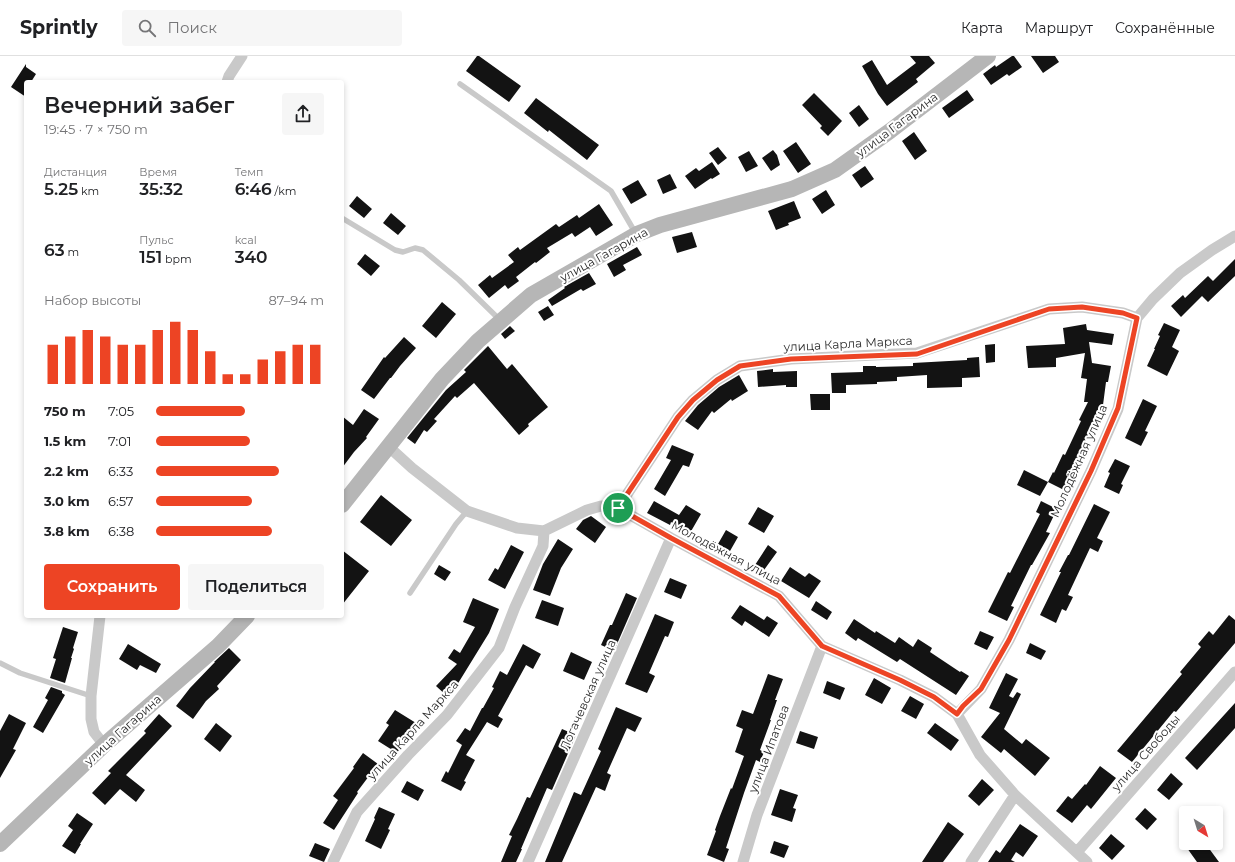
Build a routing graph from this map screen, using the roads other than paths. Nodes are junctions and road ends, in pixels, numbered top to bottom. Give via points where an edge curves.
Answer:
1 (242, 56) edge
2 (988, 56) edge
3 (227, 80) edge
4 (460, 84) dead end
5 (344, 219) edge
6 (637, 234) junction
7 (1235, 236) edge
8 (1137, 318) junction
9 (501, 321) junction
10 (388, 447) junction
11 (344, 502) edge
12 (618, 508) junction
13 (467, 510) junction
14 (544, 531) junction
15 (671, 538) junction
16 (410, 593) dead end
17 (100, 618) edge
18 (245, 618) edge
19 (822, 646) junction
20 (0, 663) edge
21 (1235, 672) edge
22 (92, 696) junction
23 (957, 714) junction
24 (104, 745) junction
25 (1015, 795) junction
26 (0, 844) edge
27 (1077, 852) junction
28 (334, 862) edge
29 (528, 862) edge
30 (742, 862) edge
31 (971, 862) edge
32 (1087, 862) edge

1 - 3 street
2 - 6 main road, улица Гагарина via 835,170 792,189 660,225
4 - 6 lane via 611,190
5 - 9 lane via 395,250 423,250 459,280
6 - 9 main road, улица Гагарина via 531,295
7 - 8 street, Молодёжная улица via 1180,273
8 - 12 street, улица Карла Маркса via 1123,313 1082,307 1049,309 917,354 791,359 740,366 717,380 693,400 678,417
8 - 23 street, Молодёжная улица via 1118,408 1091,471 1009,640 981,689
9 - 10 main road, улица Гагарина via 442,379
10 - 11 main road, улица Гагарина
10 - 13 street
12 - 14 street via 601,506 587,510
12 - 15 street, Молодёжная улица
13 - 14 street via 517,528
13 - 16 lane
14 - 28 street, улица Карла Маркса via 543,546 499,648 447,715 357,812
15 - 19 street, Молодёжная улица via 779,596
15 - 29 street, Логачевская улица
17 - 22 street
18 - 24 main road, улица Гагарина via 218,646
19 - 23 street, Молодёжная улица via 934,697
19 - 30 street, улица Ипатова via 757,815
20 - 22 lane via 20,673
21 - 27 street, улица Свободы
22 - 24 street via 91,719 94,732
23 - 25 street, Молодёжная улица via 980,755
24 - 26 main road, улица Гагарина
25 - 27 street, Молодёжная улица
25 - 31 street
27 - 32 street, Молодёжная улица

